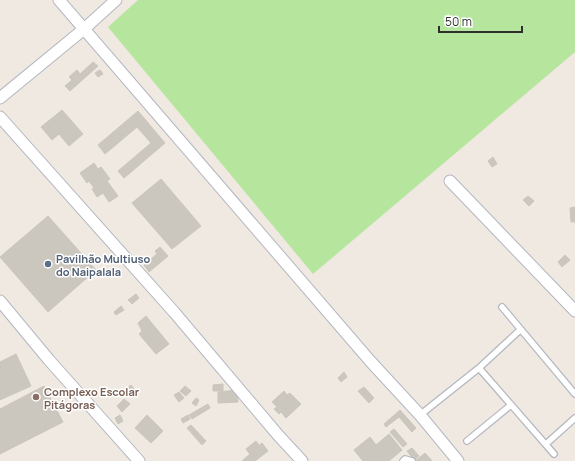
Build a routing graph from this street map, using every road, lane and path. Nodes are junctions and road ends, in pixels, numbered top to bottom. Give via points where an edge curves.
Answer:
1 (59, 0) edge
2 (116, 0) edge
3 (84, 29) junction
4 (0, 98) edge
5 (0, 117) edge
6 (450, 181) dead end
7 (0, 301) edge
8 (502, 308) dead end
9 (575, 311) edge
10 (520, 330) junction
11 (479, 368) junction
12 (575, 394) edge
13 (511, 405) junction
14 (420, 415) junction
15 (575, 418) edge
16 (467, 441) dead end
17 (546, 444) junction
18 (554, 454) dead end
19 (139, 461) edge
20 (302, 461) edge
21 (403, 461) edge
22 (412, 461) edge
23 (458, 461) edge

1 - 3 street
2 - 3 street
3 - 4 street
3 - 14 street via 371,362
5 - 20 street via 174,312
6 - 9 street
7 - 19 street
8 - 10 lane
10 - 11 lane
10 - 12 lane
11 - 13 lane
11 - 14 lane
13 - 16 lane
13 - 17 lane
14 - 23 street
15 - 17 lane
17 - 18 lane
21 - 22 lane

